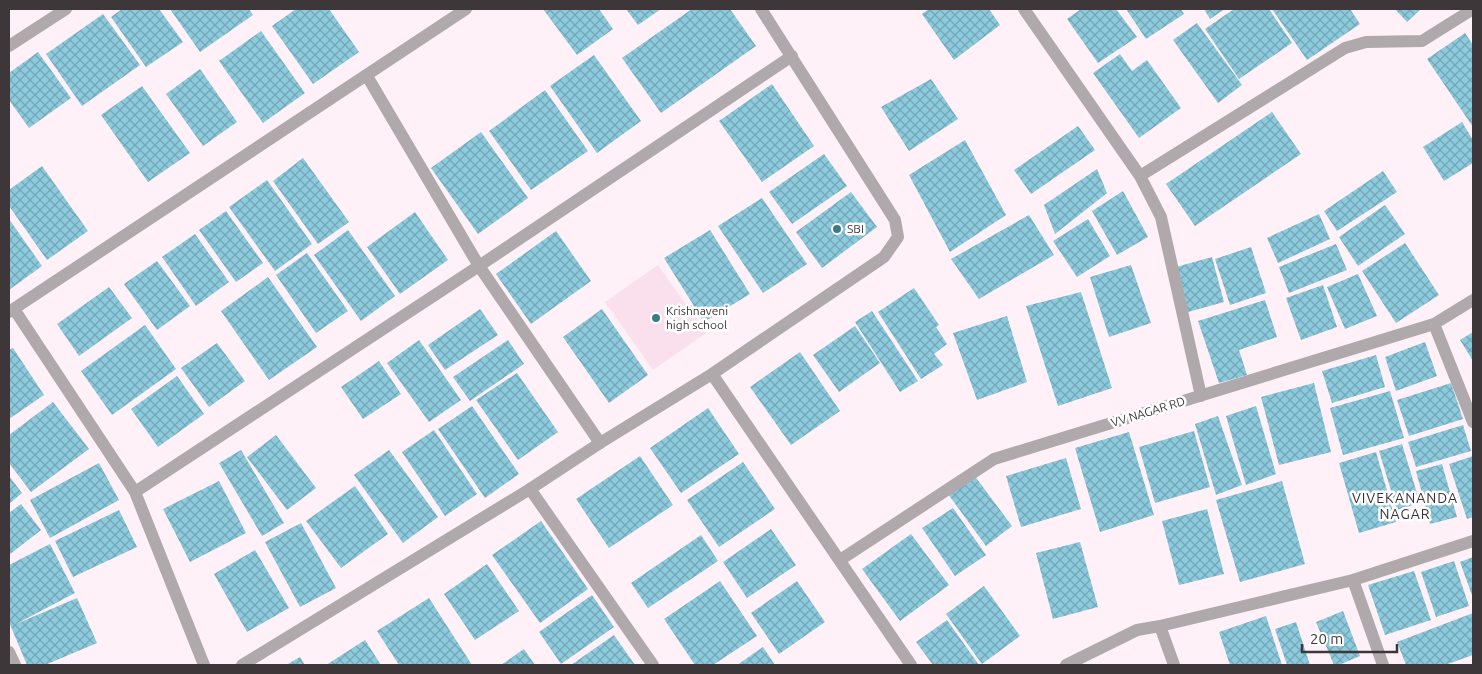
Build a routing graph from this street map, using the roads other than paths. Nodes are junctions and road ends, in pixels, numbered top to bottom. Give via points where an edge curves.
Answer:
1 (66, 9) edge
2 (466, 9) edge
3 (761, 9) edge
4 (1473, 9) edge
5 (1027, 10) edge
6 (9, 46) edge
7 (792, 56) junction
8 (367, 76) junction
9 (1140, 176) junction
10 (479, 266) junction
11 (1473, 300) edge
12 (11, 311) edge
13 (1434, 324) junction
14 (712, 374) junction
15 (1201, 396) junction
16 (1473, 422) edge
17 (600, 442) junction
18 (530, 489) junction
19 (135, 492) junction
20 (1473, 541) edge
21 (840, 560) junction
22 (1353, 580) junction
23 (1160, 626) junction
24 (9, 652) edge
25 (15, 665) edge
26 (204, 665) edge
27 (242, 665) edge
28 (653, 665) edge
29 (911, 665) edge
30 (1066, 665) edge
31 (1174, 665) edge
32 (1383, 665) edge

1 - 6 street
2 - 8 street
3 - 7 street
4 - 9 street via 1422,41 1366,42 1345,48
5 - 9 street
7 - 10 street
7 - 14 street via 895,220 898,237 884,257
8 - 10 street
8 - 12 street
9 - 15 street via 1160,217
10 - 17 street
10 - 19 street
11 - 13 street, VV NAGAR RD
12 - 19 street
13 - 15 street, VV NAGAR RD
13 - 16 street
14 - 17 street
14 - 21 street
15 - 21 street, VV NAGAR RD via 994,459
17 - 18 street
18 - 27 street
18 - 28 street
19 - 26 street
20 - 22 street
21 - 29 street
22 - 23 street
22 - 32 street
23 - 30 street via 1137,630
23 - 31 street
24 - 25 street

